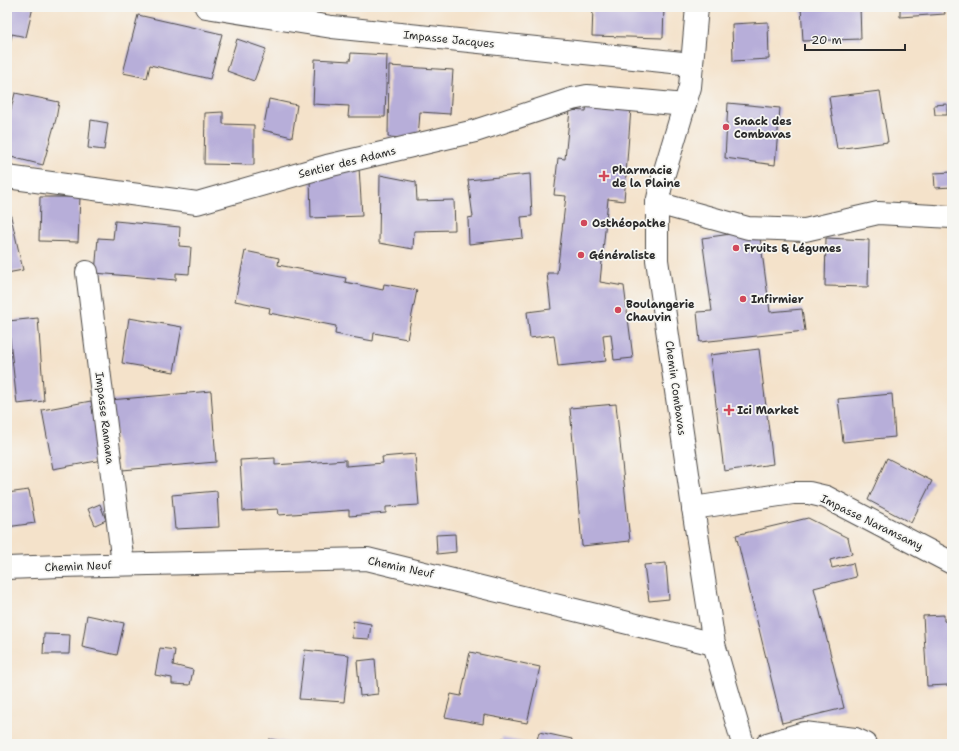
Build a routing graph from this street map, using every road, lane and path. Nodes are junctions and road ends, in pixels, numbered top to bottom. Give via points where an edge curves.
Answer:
1 (206, 7) edge
2 (697, 7) edge
3 (692, 64) junction
4 (685, 105) junction
5 (7, 177) edge
6 (657, 203) junction
7 (952, 217) edge
8 (87, 272) dead end
9 (693, 508) junction
10 (952, 563) edge
11 (123, 564) junction
12 (7, 568) edge
13 (714, 644) junction
14 (743, 744) edge
15 (766, 744) edge
16 (866, 744) edge

1 - 3 street, Impasse Jacques via 332,27
2 - 3 street, Chemin Combavas
3 - 4 street, Chemin Combavas
4 - 5 street, Sentier des Adams via 587,96 572,99 475,132 327,166 197,203
4 - 6 street, Chemin Combavas
6 - 7 street via 748,228 805,230 878,213
6 - 9 street, Chemin Combavas via 657,260
8 - 11 street, Impasse Ramana
9 - 10 street, Impasse Naramsamy via 793,493 809,493 826,498
9 - 13 street, Chemin Combavas
11 - 12 street, Chemin Neuf
11 - 13 street, Chemin Neuf via 367,559
13 - 14 street, Chemin Combavas
15 - 16 street via 804,733 855,739

